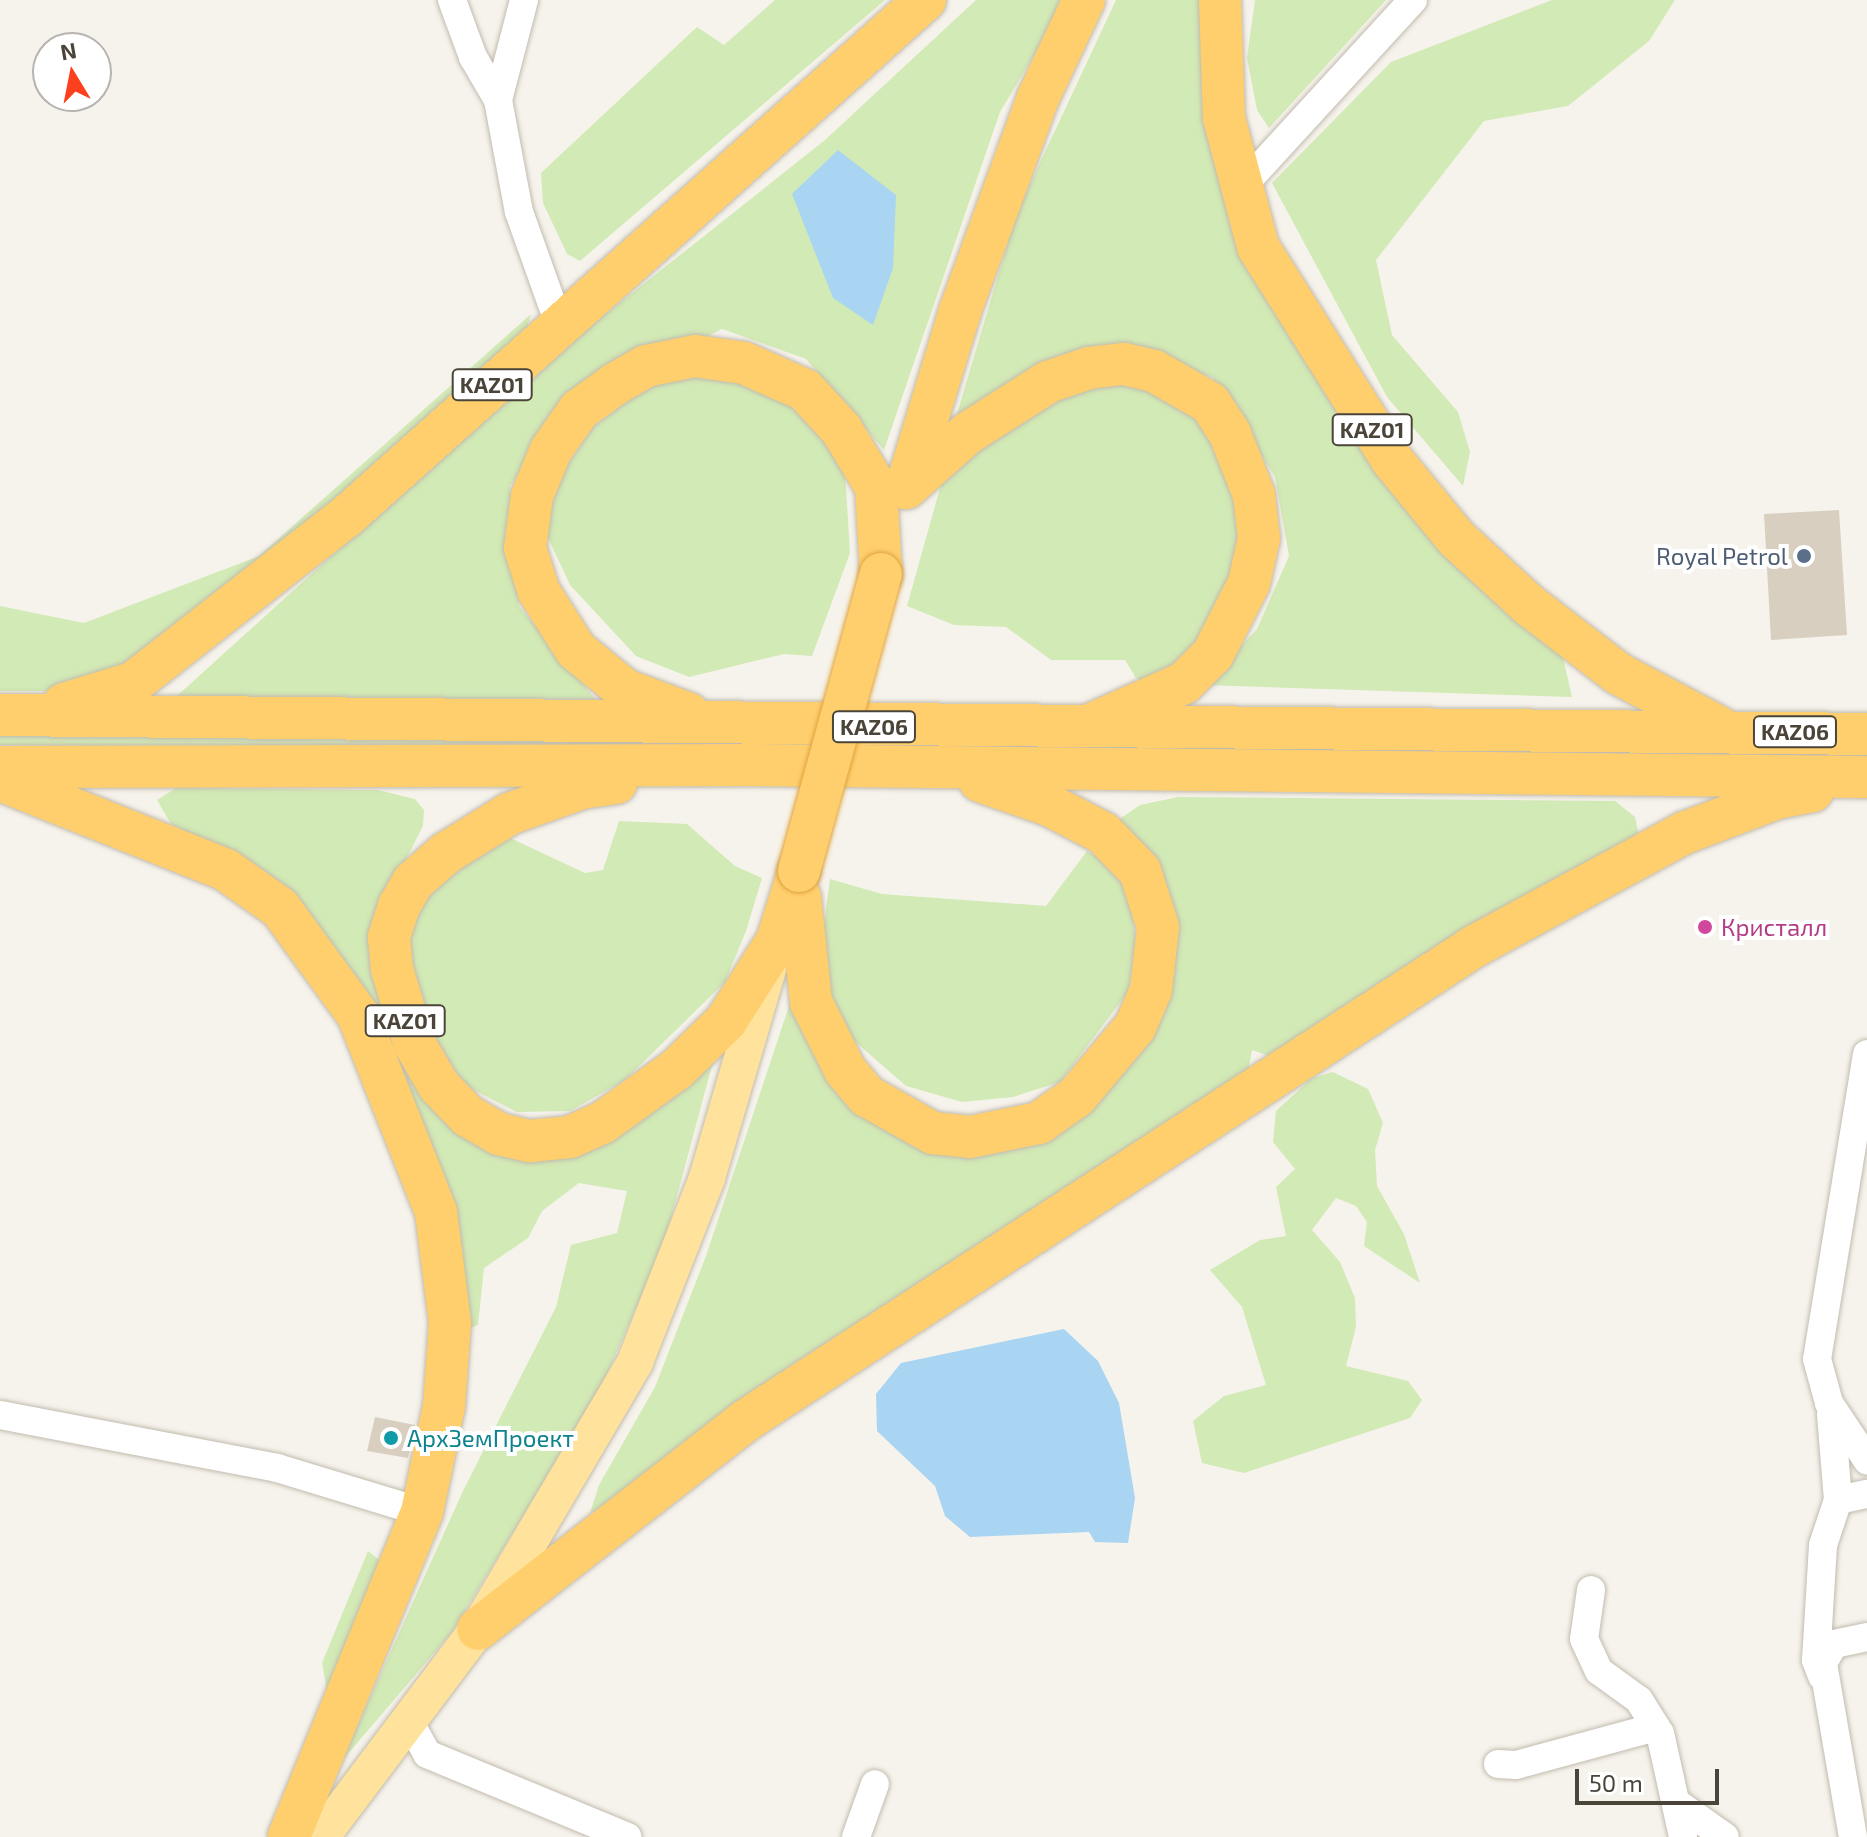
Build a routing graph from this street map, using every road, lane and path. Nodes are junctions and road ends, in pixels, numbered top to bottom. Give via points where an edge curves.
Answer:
1 (452, 0) edge
2 (524, 0) edge
3 (925, 0) edge
4 (1084, 0) edge
5 (1220, 0) edge
6 (1413, 0) edge
7 (498, 100) junction
8 (1238, 191) junction
9 (559, 324) junction
10 (906, 488) junction
11 (881, 574) junction
12 (13, 716) edge
13 (1080, 729) junction
14 (1723, 730) junction
15 (1867, 734) edge
16 (755, 745) junction
17 (0, 767) edge
18 (916, 768) junction
19 (0, 780) edge
20 (1867, 780) edge
21 (799, 871) junction
22 (777, 941) junction
23 (1867, 1054) edge
24 (1829, 1403) junction
25 (0, 1415) edge
26 (1867, 1460) edge
27 (1867, 1494) edge
28 (1838, 1500) junction
29 (422, 1512) junction
30 (1591, 1590) dead end
31 (478, 1629) junction
32 (1845, 1638) edge
33 (410, 1723) junction
34 (1656, 1727) junction
35 (1498, 1764) dead end
36 (875, 1784) dead end
37 (1678, 1804) junction
38 (289, 1837) edge
39 (321, 1837) edge
40 (627, 1837) edge
41 (856, 1837) edge
42 (1683, 1837) edge
43 (1725, 1837) edge
44 (1853, 1837) edge

1 - 7 street via 473,57
2 - 7 street
3 - 9 highway, KАZ01
4 - 10 highway, KАZ01 via 1038,98 960,311
5 - 8 highway, KАZ01 via 1216,34
6 - 8 street
7 - 9 street via 519,212
8 - 14 highway, KАZ01 via 1258,247 1300,316 1392,460 1457,539 1499,581 1619,674
9 - 12 highway, KАZ01 via 347,516 158,666 133,683
10 - 11 highway, KАZ01
10 - 13 highway via 968,433 1048,382 1089,368 1124,364 1154,371 1210,403 1230,434 1254,495 1259,538 1249,583 1213,654 1184,683
11 - 16 highway via 876,487 864,462 805,390 782,375 695,356 646,366 579,410 551,450 532,496 525,548 539,592 576,650 625,690
11 - 21 highway, KАZ01, bridge
12 - 16 highway, KАZ06
13 - 14 highway, KАZ06
13 - 16 highway, KАZ06
14 - 15 highway, KАZ06
16 - 17 highway, KАZ06
16 - 18 highway, KАZ06
16 - 22 highway, KАZ01 via 582,788 509,814 446,853 413,882 389,937 392,969 414,1043 439,1086 468,1116 499,1134 530,1141 570,1137 602,1123 677,1069 726,1021
18 - 20 highway, KАZ06
18 - 21 highway via 1001,786 1049,805 1103,833 1140,871 1158,927 1151,990 1135,1027 1076,1097 1039,1123 970,1137 933,1133 867,1096 845,1070 811,1002
19 - 29 highway via 226,870 280,908 358,1015 411,1141 439,1240 450,1323 444,1406
20 - 31 highway via 1777,798 1684,833 1475,946 745,1421
21 - 22 highway, KАZ01
22 - 31 main road via 707,1178 635,1362
23 - 24 street via 1817,1359
24 - 26 street
24 - 28 street
25 - 29 street via 277,1468 369,1491
27 - 28 street
28 - 32 street via 1823,1545
29 - 38 highway
30 - 34 street via 1584,1639 1599,1671 1639,1700
31 - 33 main road
32 - 44 street via 1826,1651 1822,1676
33 - 39 main road
33 - 40 street via 427,1754
34 - 35 street via 1516,1765
34 - 37 street
36 - 41 street
37 - 42 street
37 - 43 street

